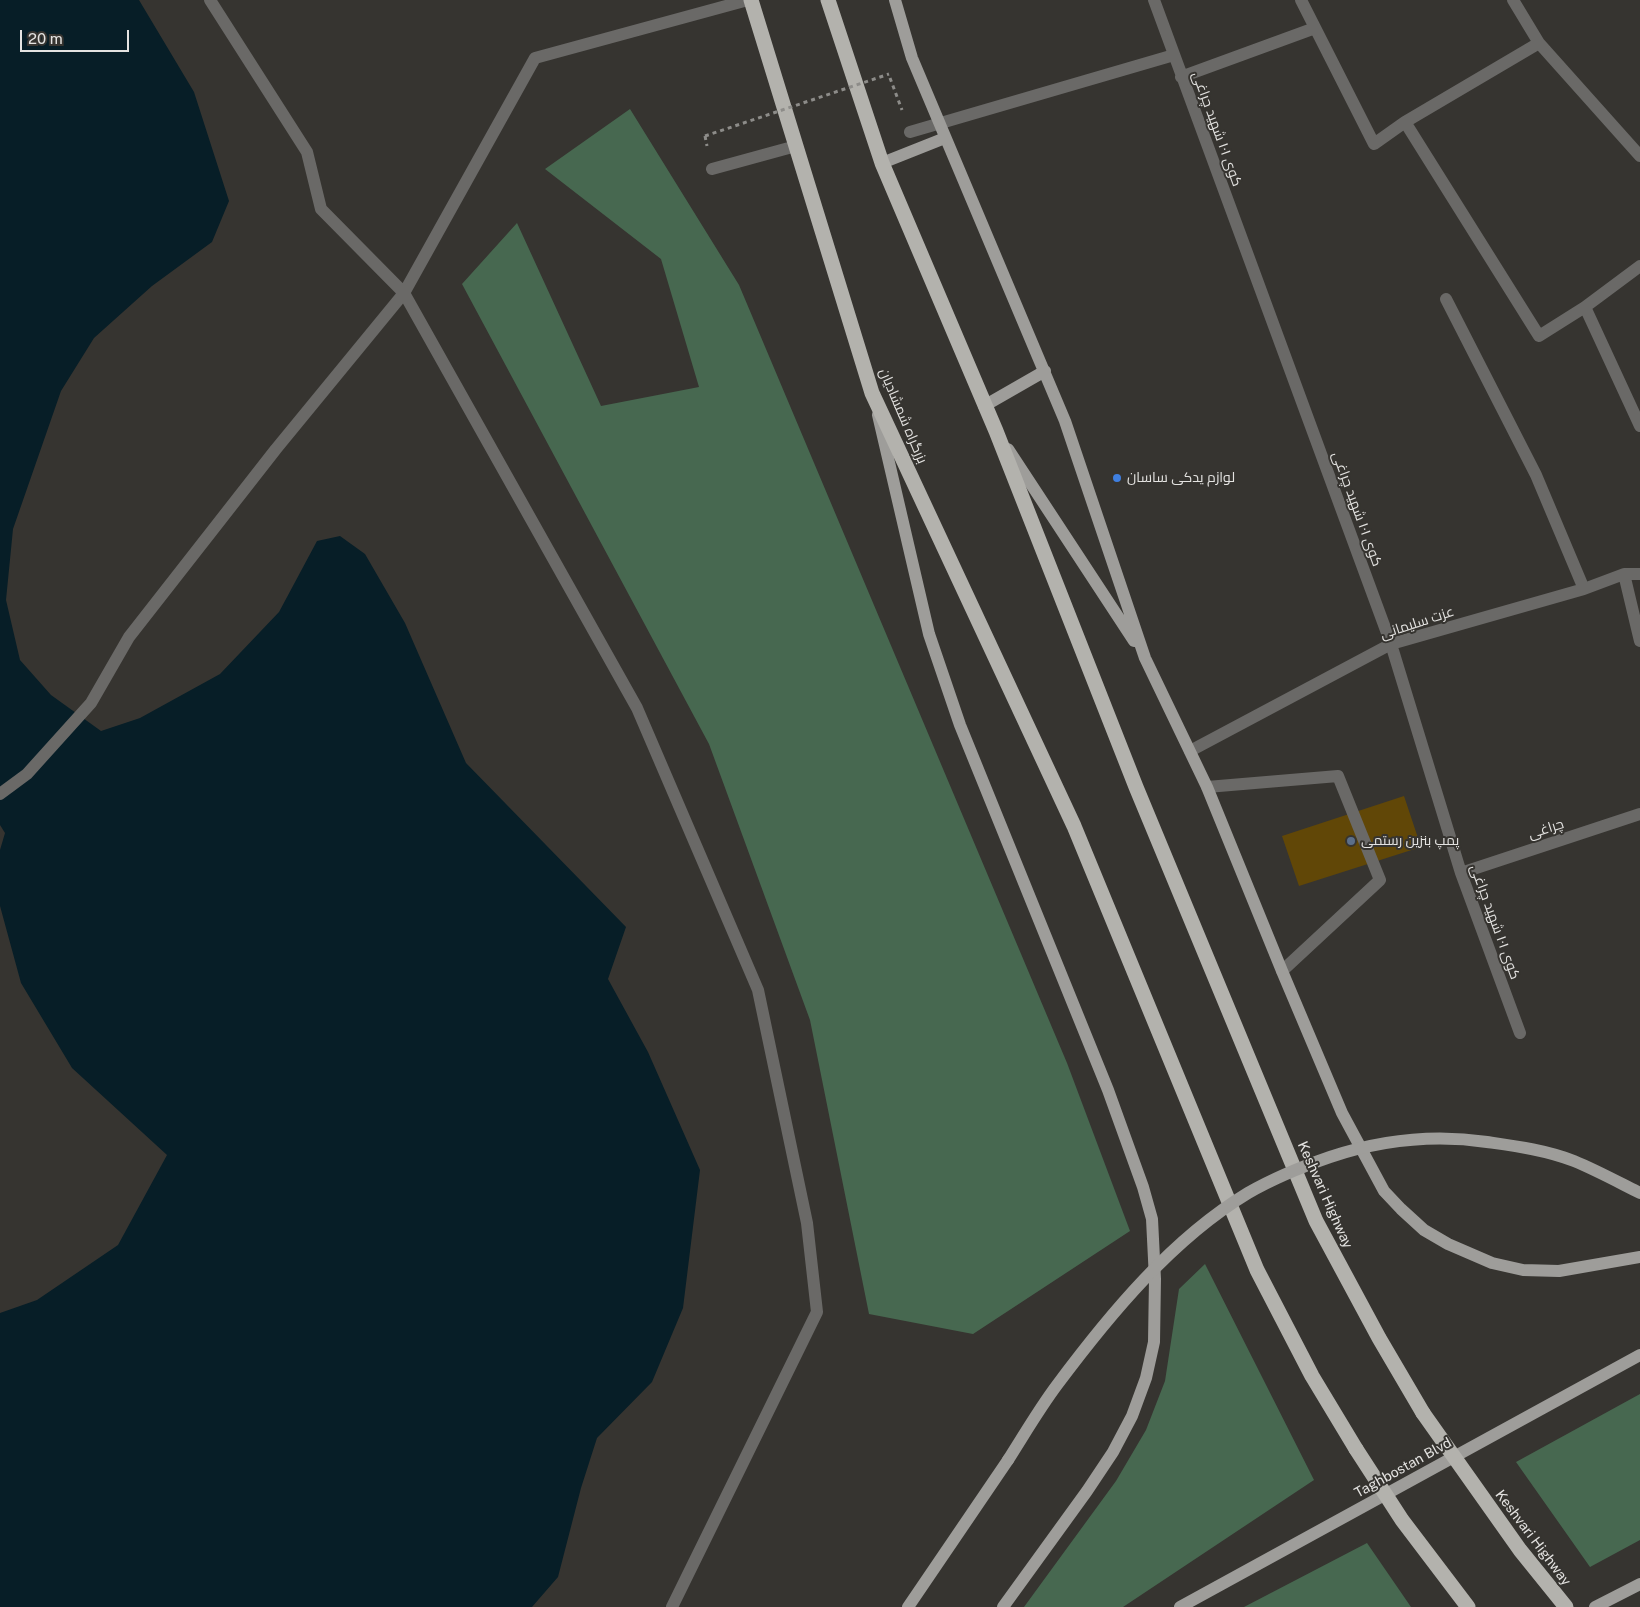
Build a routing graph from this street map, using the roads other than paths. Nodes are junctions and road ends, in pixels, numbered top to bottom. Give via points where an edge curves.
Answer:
1 (210, 0) edge
2 (749, 0) edge
3 (828, 0) edge
4 (895, 0) edge
5 (1154, 0) edge
6 (1301, 0) edge
7 (1513, 0) edge
8 (1315, 28) junction
9 (1539, 43) junction
10 (1174, 55) junction
11 (1182, 77) junction
12 (939, 122) junction
13 (1405, 122) junction
14 (910, 132) road end
15 (945, 138) junction
16 (796, 146) junction
17 (1640, 156) edge
18 (882, 163) junction
19 (712, 169) dead end
20 (1640, 266) edge
21 (404, 293) junction
22 (1446, 299) dead end
23 (1585, 307) junction
24 (1044, 371) junction
25 (872, 393) junction
26 (984, 406) junction
27 (1640, 426) edge
28 (996, 431) junction
29 (1624, 574) junction
30 (1640, 574) edge
31 (1584, 589) junction
32 (1640, 641) edge
33 (1391, 644) junction
34 (1145, 658) junction
35 (1190, 751) junction
36 (1207, 787) junction
37 (0, 794) edge
38 (1640, 814) edge
39 (1461, 873) junction
40 (1282, 971) junction
41 (1520, 1033) dead end
42 (1640, 1193) edge
43 (1640, 1257) edge
44 (1640, 1355) edge
45 (1640, 1584) edge
46 (672, 1607) edge
47 (908, 1607) edge
48 (1002, 1607) edge
49 (1180, 1607) edge
50 (1468, 1607) edge
51 (1566, 1607) edge
52 (1595, 1607) edge

1 - 21 street via 307,152 321,209
2 - 16 highway, بزرگراه شمشادیان
2 - 21 street via 535,58
3 - 18 highway
4 - 12 main road via 912,58
5 - 10 street, کوی ۱۰۱ شهید چراغی
6 - 8 street
7 - 9 street
8 - 11 street
8 - 13 street via 1374,144
9 - 13 street
9 - 17 street
10 - 11 street, کوی ۱۰۱ شهید چراغی
10 - 12 street
11 - 33 street, کوی ۱۰۱ شهید چراغی
12 - 14 street
12 - 15 main road
13 - 23 street via 1539,336
15 - 18 main road
15 - 24 main road
16 - 19 street
16 - 25 highway, بزرگراه شمشادیان
18 - 26 highway
20 - 23 street
21 - 37 street via 276,449 129,637 91,703 27,774
21 - 46 street via 637,708 758,990 807,1223 817,1312
22 - 31 street via 1536,475
23 - 27 street
24 - 26 main road
24 - 34 main road via 1066,421
25 - 48 main road via 929,634 953,707 1108,1090 1152,1219 1154,1342 1146,1378 1132,1416 1114,1452 1087,1492
25 - 50 highway, بزرگراه شمشادیان, bridge via 1074,826 1257,1270 1312,1376 1356,1449 1402,1520
26 - 28 highway
28 - 34 main road
28 - 51 highway, Keshvari Highway, bridge via 1136,787 1316,1221 1423,1413 1520,1550
29 - 30 street, عزت سلیمانی
29 - 31 street, عزت سلیمانی
29 - 32 street
31 - 33 street, عزت سلیمانی
33 - 35 street, عزت سلیمانی
33 - 39 street, کوی ۱۰۱ شهید چراغی
34 - 35 main road
35 - 36 main road
36 - 40 main road
36 - 40 street via 1338,776 1380,880
38 - 39 street, چراغی
39 - 41 street, کوی ۱۰۱ شهید چراغی
40 - 43 main road via 1342,1113 1384,1191 1424,1230 1492,1263 1523,1270 1559,1271
42 - 47 main road, bridge via 1572,1161 1519,1146 1462,1138 1397,1141 1352,1150 1284,1174 1249,1193 1183,1241 1129,1297 1056,1386
44 - 49 main road, Taghbostan Blvd
45 - 52 main road

